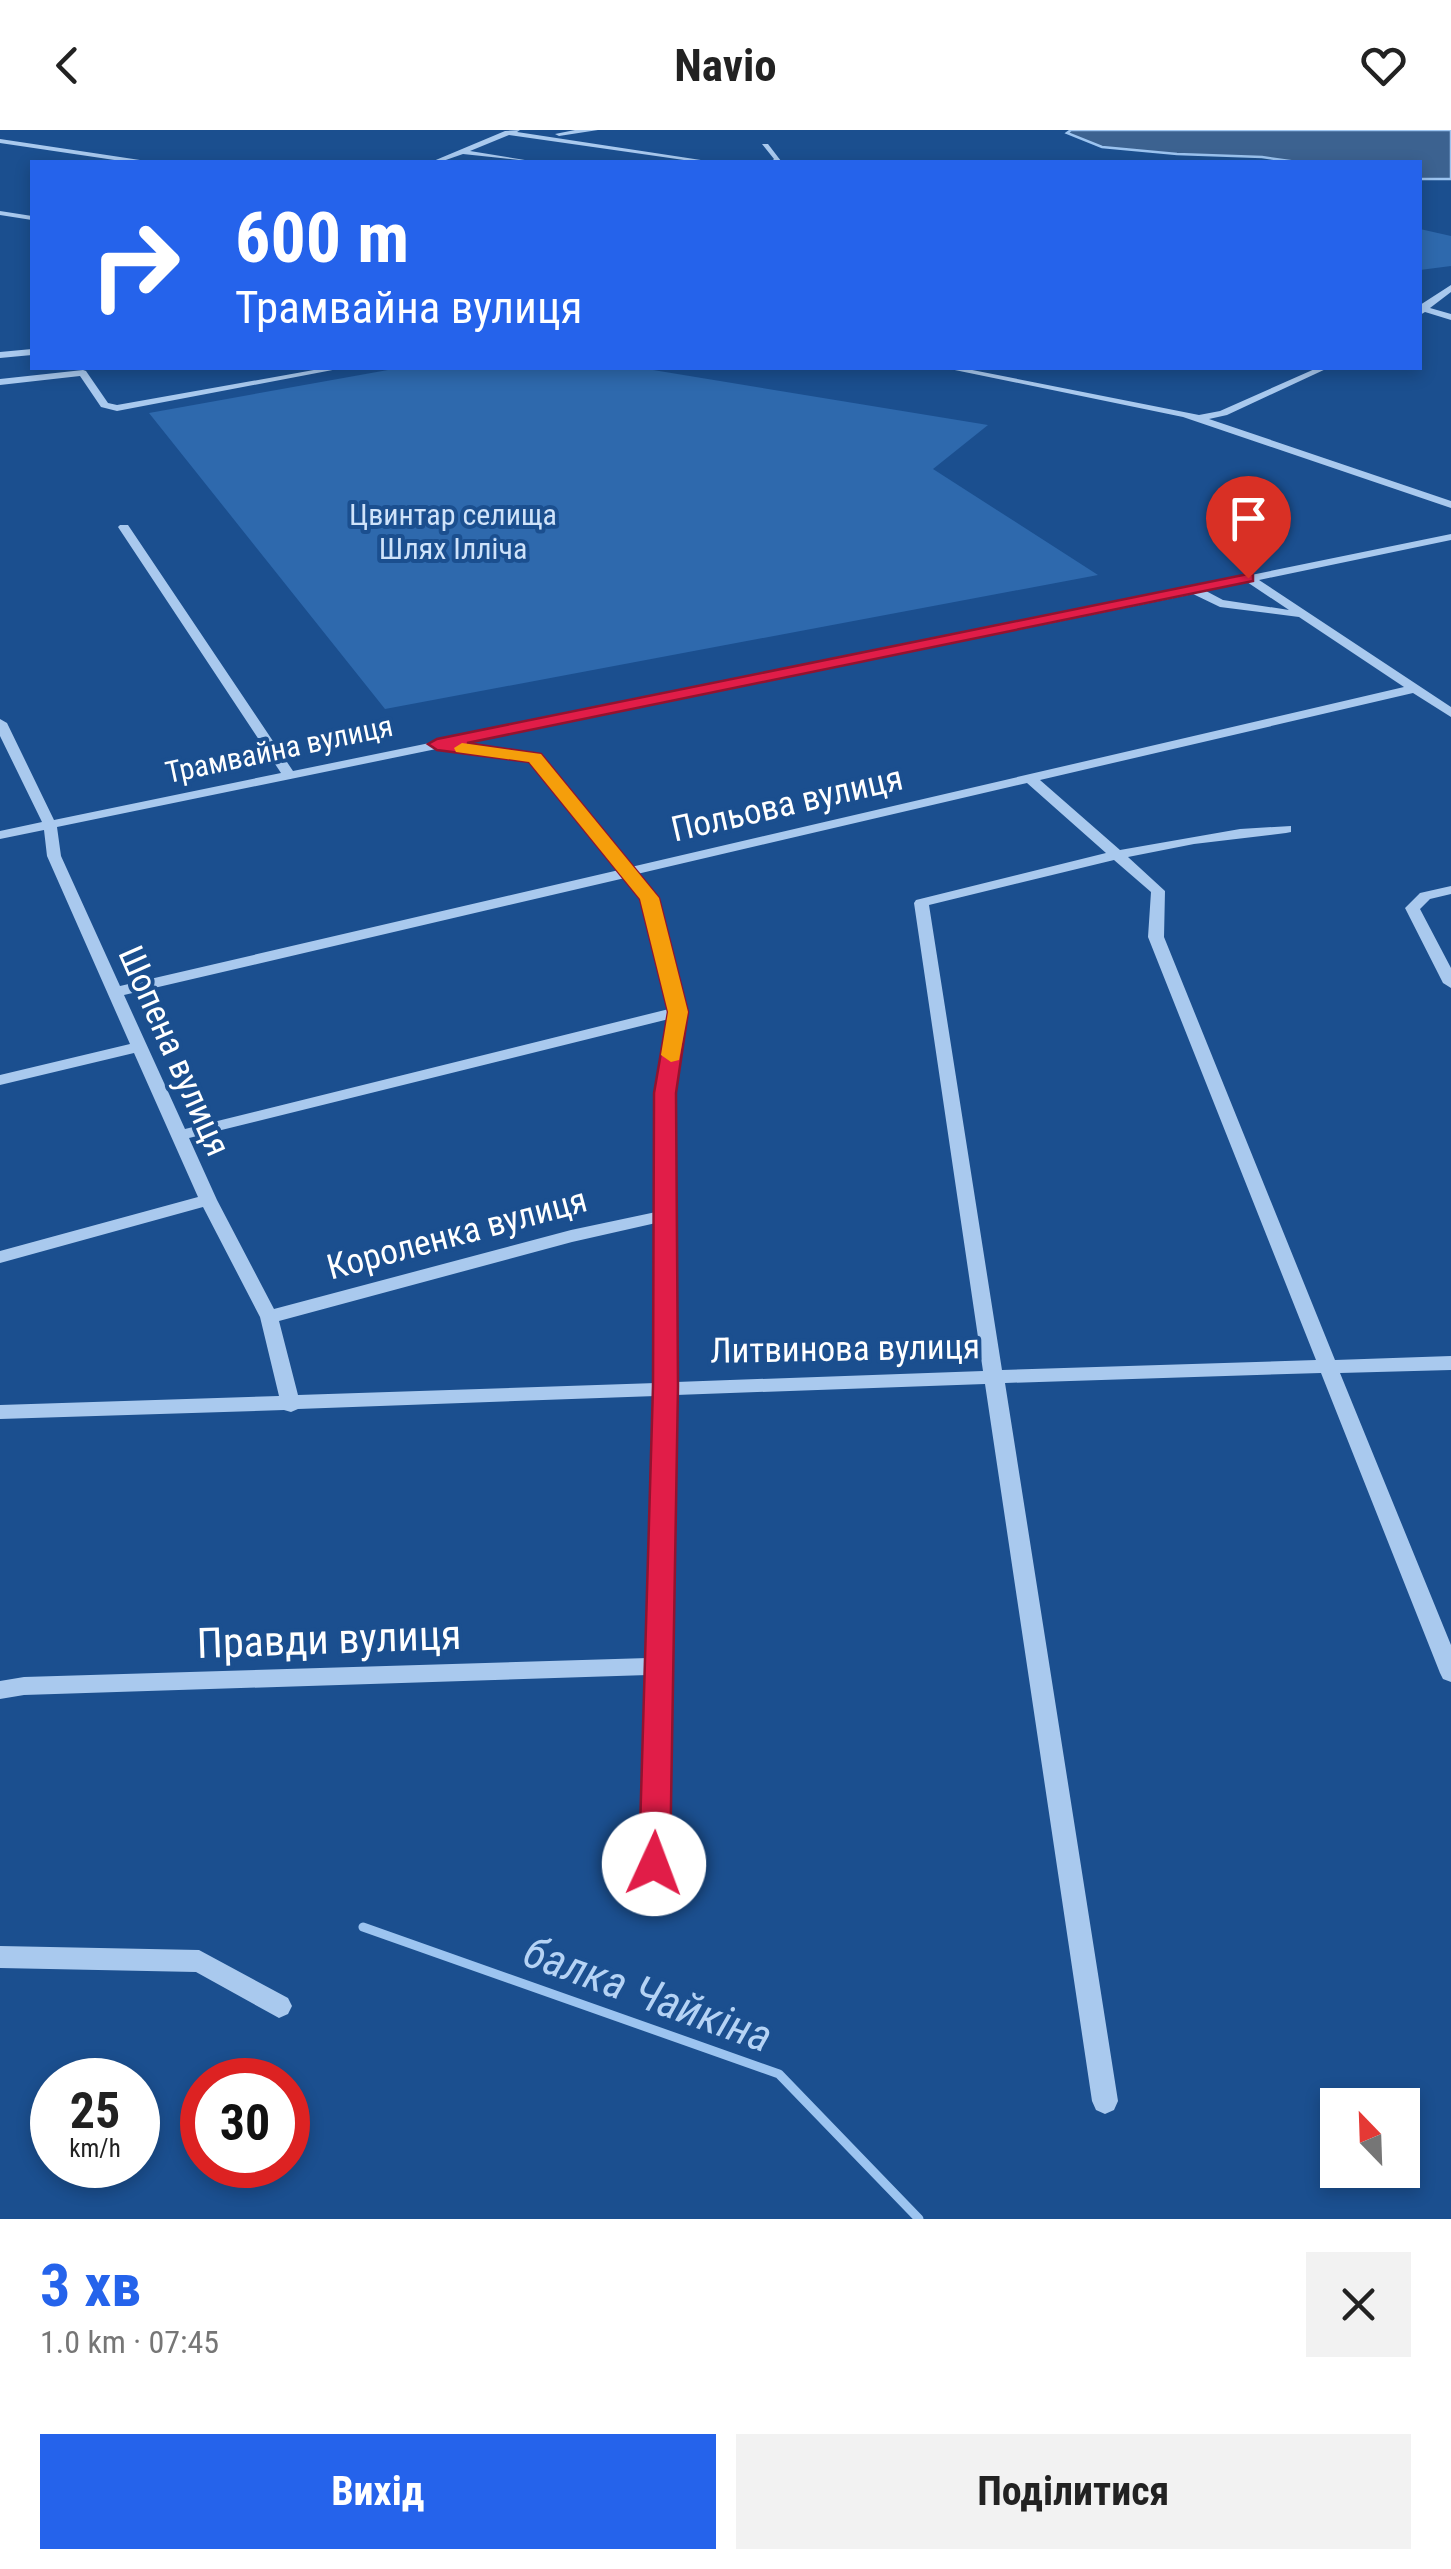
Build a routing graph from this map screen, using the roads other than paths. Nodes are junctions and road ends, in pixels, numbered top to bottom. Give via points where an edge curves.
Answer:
1 (594, 130) edge
2 (512, 132) edge
3 (537, 137) junction
4 (0, 141) edge
5 (765, 146) dead end
6 (628, 150) junction
7 (462, 152) junction
8 (615, 156) dead end
9 (127, 160) edge
10 (440, 160) edge
11 (520, 160) edge
12 (696, 160) edge
13 (777, 160) edge
14 (0, 213) edge
15 (30, 218) edge
16 (1451, 288) edge
17 (1422, 310) edge
18 (1451, 317) edge
19 (30, 352) edge
20 (0, 356) edge
21 (327, 370) edge
22 (960, 370) edge
23 (1320, 370) edge
24 (0, 382) edge
25 (1198, 419) junction
26 (1451, 505) edge
27 (124, 527) dead end
28 (1451, 537) edge
29 (1248, 578) junction
30 (1193, 589) junction
31 (1300, 616) junction
32 (1414, 689) junction
33 (1451, 713) edge
34 (0, 723) edge
35 (437, 744) junction
36 (288, 775) junction
37 (1028, 778) junction
38 (50, 824) junction
39 (1286, 829) dead end
40 (0, 834) edge
41 (1116, 855) junction
42 (631, 871) junction
43 (1451, 890) edge
44 (1451, 983) edge
45 (115, 992) junction
46 (678, 1012) junction
47 (140, 1047) junction
48 (0, 1080) edge
49 (180, 1135) junction
50 (208, 1200) junction
51 (663, 1216) junction
52 (0, 1257) edge
53 (269, 1317) junction
54 (1451, 1363) edge
55 (1328, 1366) junction
56 (994, 1378) junction
57 (666, 1386) junction
58 (291, 1405) junction
59 (0, 1412) edge
60 (660, 1666) junction
61 (1451, 1673) edge
62 (0, 1690) edge
63 (654, 1864) dead end
64 (0, 1957) edge
65 (279, 2006) dead end
66 (1106, 2101) dead end

1 - 3 street
2 - 3 street
2 - 7 street
3 - 6 street
4 - 9 street
5 - 13 street
6 - 8 street
6 - 12 street
7 - 10 street
7 - 11 street
14 - 15 street
16 - 17 street
17 - 18 street
19 - 20 street
21 - 24 street via 117,408 104,405 83,373
22 - 25 street
23 - 25 street
25 - 26 street
27 - 36 street
28 - 29 street, Трамвайна вулиця
29 - 30 street, Трамвайна вулиця
29 - 31 street
30 - 31 street via 1220,604
30 - 35 street, Трамвайна вулиця
31 - 32 street
32 - 33 street
32 - 37 street, Польова вулиця
34 - 38 street, Шопена вулиця
35 - 36 street, Трамвайна вулиця
35 - 42 street via 534,758
36 - 38 street, Трамвайна вулиця
37 - 41 street
37 - 42 street, Польова вулиця
38 - 40 street, Трамвайна вулиця
38 - 45 street, Шопена вулиця via 54,856
39 - 41 street via 1226,833
41 - 55 street via 1158,892 1156,938
41 - 56 street via 921,903
42 - 45 street, Польова вулиця
42 - 46 street via 649,898
43 - 44 street via 1425,896 1412,908
45 - 47 street, Шопена вулиця
46 - 49 street
46 - 51 street via 665,1093
47 - 48 street
47 - 49 street, Шопена вулиця
49 - 50 street, Шопена вулиця
50 - 52 street
50 - 53 street, Шопена вулиця
51 - 53 street, Короленка вулиця
51 - 57 street
53 - 58 street, Шопена вулиця
54 - 55 street, Литвинова вулиця
55 - 56 street, Литвинова вулиця
55 - 61 street
56 - 57 street, Литвинова вулиця
56 - 66 street
57 - 58 street, Литвинова вулиця
57 - 60 street
58 - 59 street, Литвинова вулиця
60 - 62 street, Правди вулиця
60 - 63 street
64 - 65 street via 199,1961

